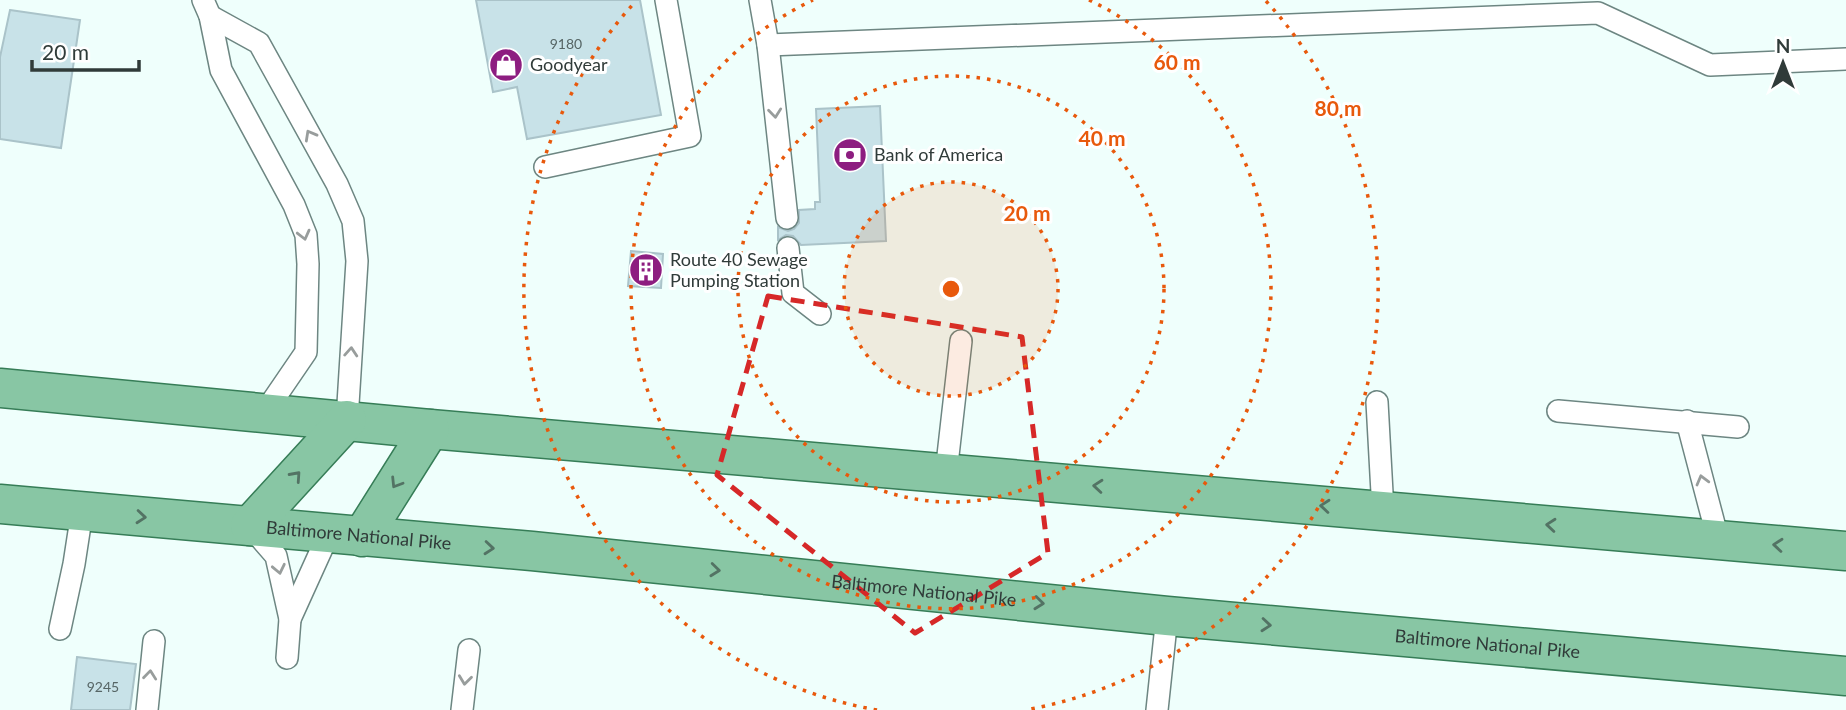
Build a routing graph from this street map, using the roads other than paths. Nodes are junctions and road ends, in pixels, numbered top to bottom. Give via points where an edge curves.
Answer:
1 (666, 0) edge
2 (760, 0) edge
3 (207, 8) edge
4 (768, 45) junction
5 (1846, 59) edge
6 (545, 167) dead end
7 (787, 218) dead end
8 (788, 248) dead end
9 (820, 314) dead end
10 (961, 341) dead end
11 (0, 388) edge
12 (1377, 402) dead end
13 (1558, 411) dead end
14 (265, 412) junction
15 (347, 420) junction
16 (1687, 422) junction
17 (1738, 427) dead end
18 (430, 429) junction
19 (946, 473) junction
20 (0, 504) edge
21 (1383, 511) junction
22 (82, 512) junction
23 (250, 526) junction
24 (345, 535) junction
25 (1718, 539) junction
26 (1846, 551) edge
27 (1167, 616) junction
28 (290, 619) junction
29 (60, 629) dead end
30 (153, 641) dead end
31 (468, 650) dead end
32 (287, 658) dead end
33 (1846, 676) edge
34 (147, 710) edge
35 (462, 710) edge
36 (1157, 710) edge

1 - 6 lane via 690,136
2 - 4 lane
3 -> 14 lane via 221,69 306,235 306,352
15 -> 3 lane via 357,261 352,221 337,184 259,43
4 - 5 lane via 1598,13 1710,65
4 -> 7 lane
8 - 9 lane via 793,293
10 - 19 lane
11 - 14 main road
12 - 21 lane
13 - 16 lane
14 - 15 main road
15 - 18 main road
23 -> 15 main road
16 - 17 lane
25 -> 16 lane
18 - 19 main road
18 -> 24 main road
21 -> 19 main road
20 - 22 main road, Baltimore National Pike
25 -> 21 main road
22 -> 23 main road, Baltimore National Pike
22 - 29 lane
23 - 24 main road, Baltimore National Pike
23 -> 28 lane via 276,556
24 -> 27 main road, Baltimore National Pike
24 - 28 lane
26 -> 25 main road
27 -> 33 main road, Baltimore National Pike
27 - 36 lane
28 - 32 lane
34 -> 30 lane
31 -> 35 lane

